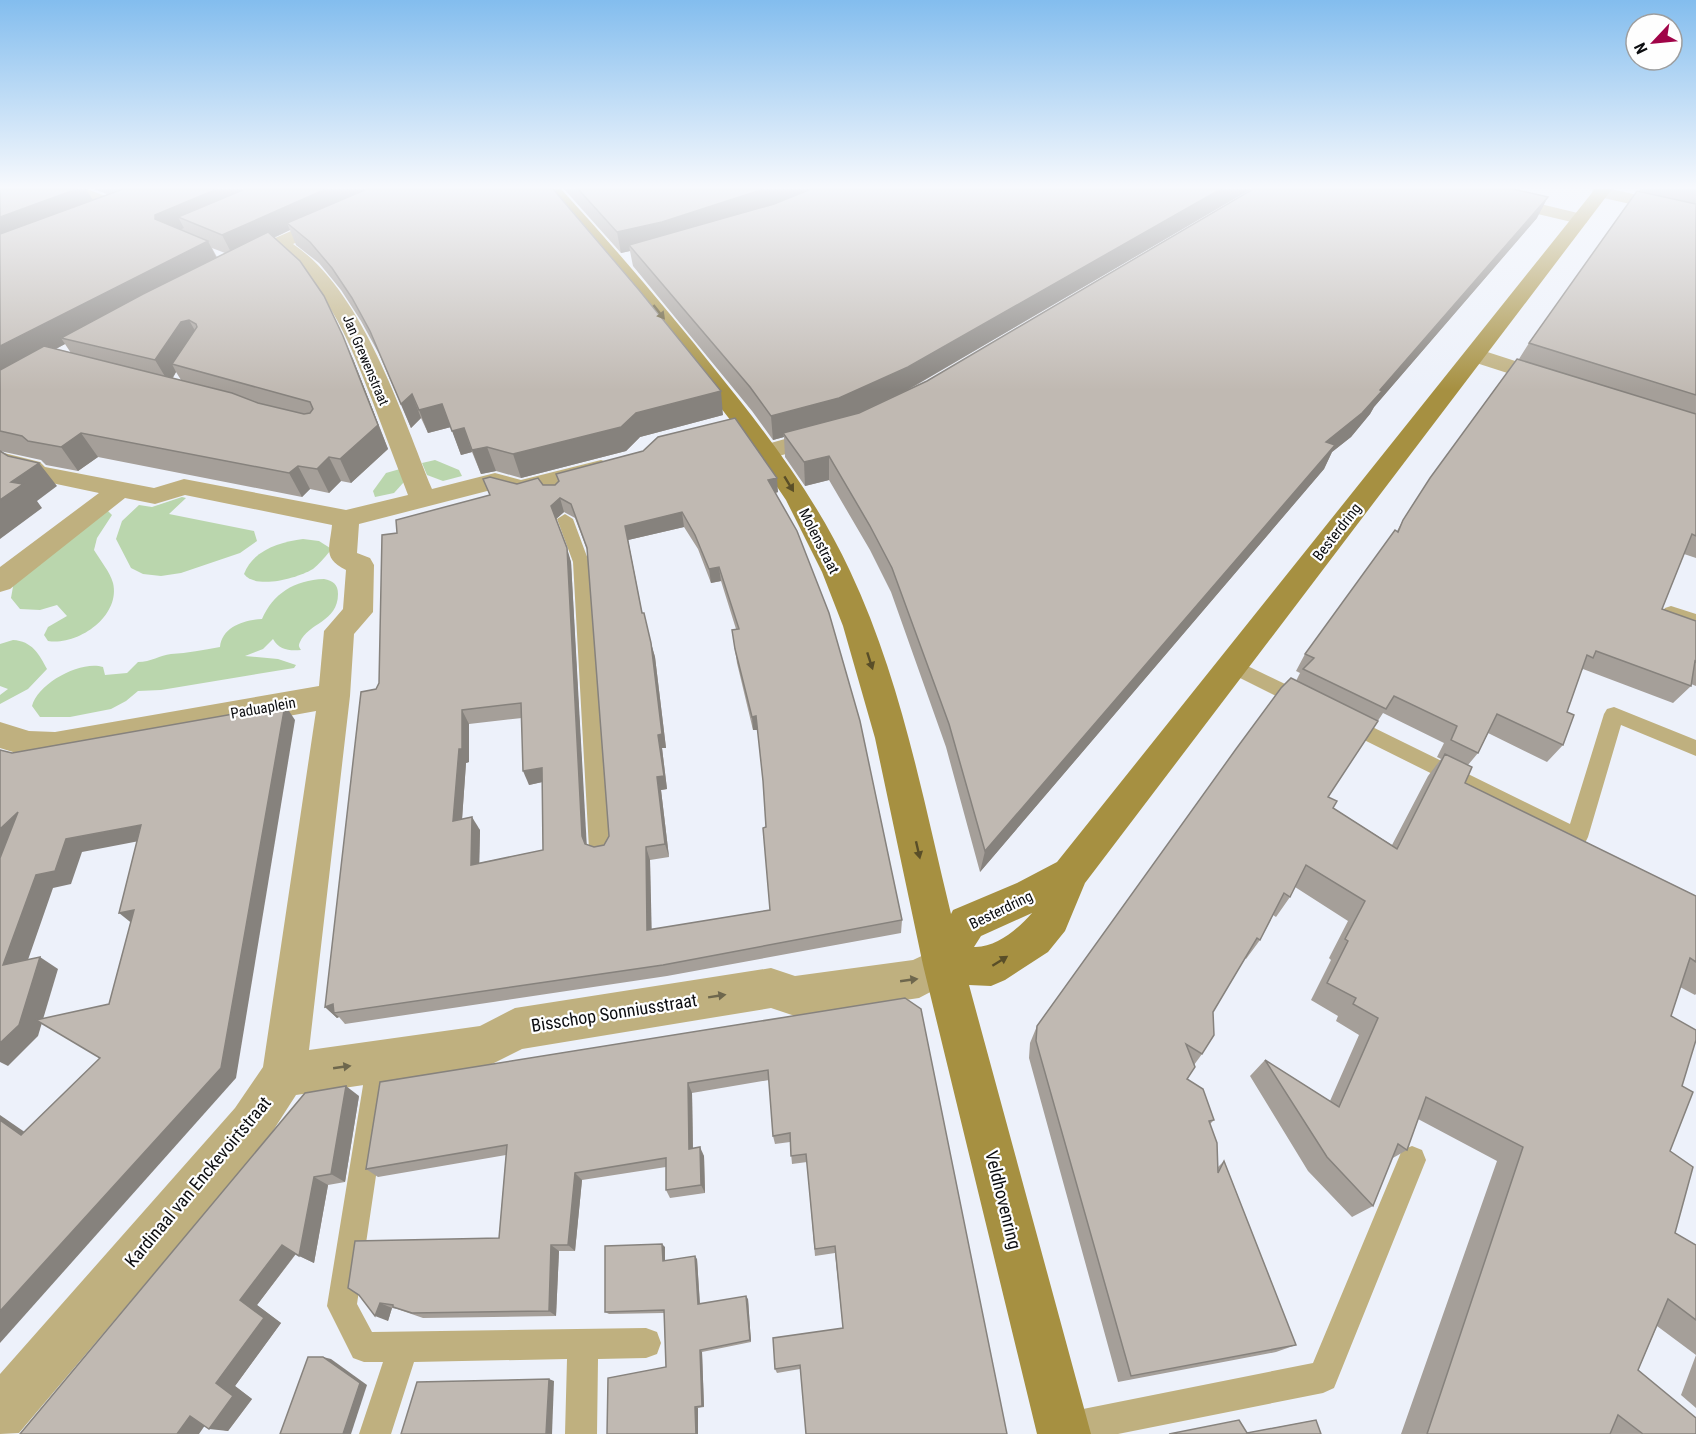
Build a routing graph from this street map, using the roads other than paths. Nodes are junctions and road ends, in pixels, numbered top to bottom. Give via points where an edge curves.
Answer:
1 (247, 256) edge
2 (296, 256) edge
3 (620, 256) edge
4 (1552, 256) edge
5 (228, 264) edge
6 (1475, 356) junction
7 (1574, 388) edge
8 (849, 429) edge
9 (769, 451) junction
10 (0, 460) edge
11 (625, 461) edge
12 (118, 490) junction
13 (423, 499) junction
14 (346, 519) junction
15 (565, 519) edge
16 (0, 582) edge
17 (1671, 612) edge
18 (1696, 620) edge
19 (1233, 666) junction
20 (334, 696) junction
21 (0, 735) edge
22 (1696, 748) edge
23 (1576, 837) junction
24 (1596, 848) edge
25 (600, 849) edge
26 (943, 965) junction
27 (380, 1061) junction
28 (284, 1075) junction
29 (1412, 1160) edge
30 (646, 1343) dead end
31 (583, 1344) junction
32 (403, 1347) junction
33 (0, 1414) edge
34 (1063, 1432) edge
35 (375, 1434) edge
36 (581, 1434) edge

1 - 5 street
2 - 13 street, Jan Grewenstraat via 322,279 340,303
3 -> 9 street, Molenstraat via 730,422
4 - 6 street, Besterdring
6 - 7 street
6 - 19 street, Besterdring
8 - 9 street
9 -> 26 street, Molenstraat via 819,537 860,627 897,760
10 - 12 street via 32,466 37,473
11 - 13 street via 550,488 522,488 495,481
12 - 14 street via 155,496 184,487
12 - 16 street
13 - 14 street
14 - 20 street via 343,557 360,565 358,612 339,631
15 - 25 lane via 581,562
17 - 18 lane
19 - 23 lane
19 - 26 street, Besterdring via 1070,874 1051,919 1034,939 991,967
20 - 21 street, Paduaplein via 55,745 29,744
20 - 28 street, Kardinaal van Enckevoirtstraat
22 - 23 lane via 1614,714
23 - 24 lane
27 -> 26 street, Bisschop Sonniusstraat via 486,1046 515,1029 771,988 795,996 919,979
26 - 34 street, Veldhovenring
28 -> 27 street, Bisschop Sonniusstraat
27 - 32 lane via 342,1306 364,1347
28 - 33 street, Kardinaal van Enckevoirtstraat via 251,1124
29 - 34 lane via 1323,1377
30 - 31 lane
31 - 32 lane
31 - 36 lane
32 - 35 lane

